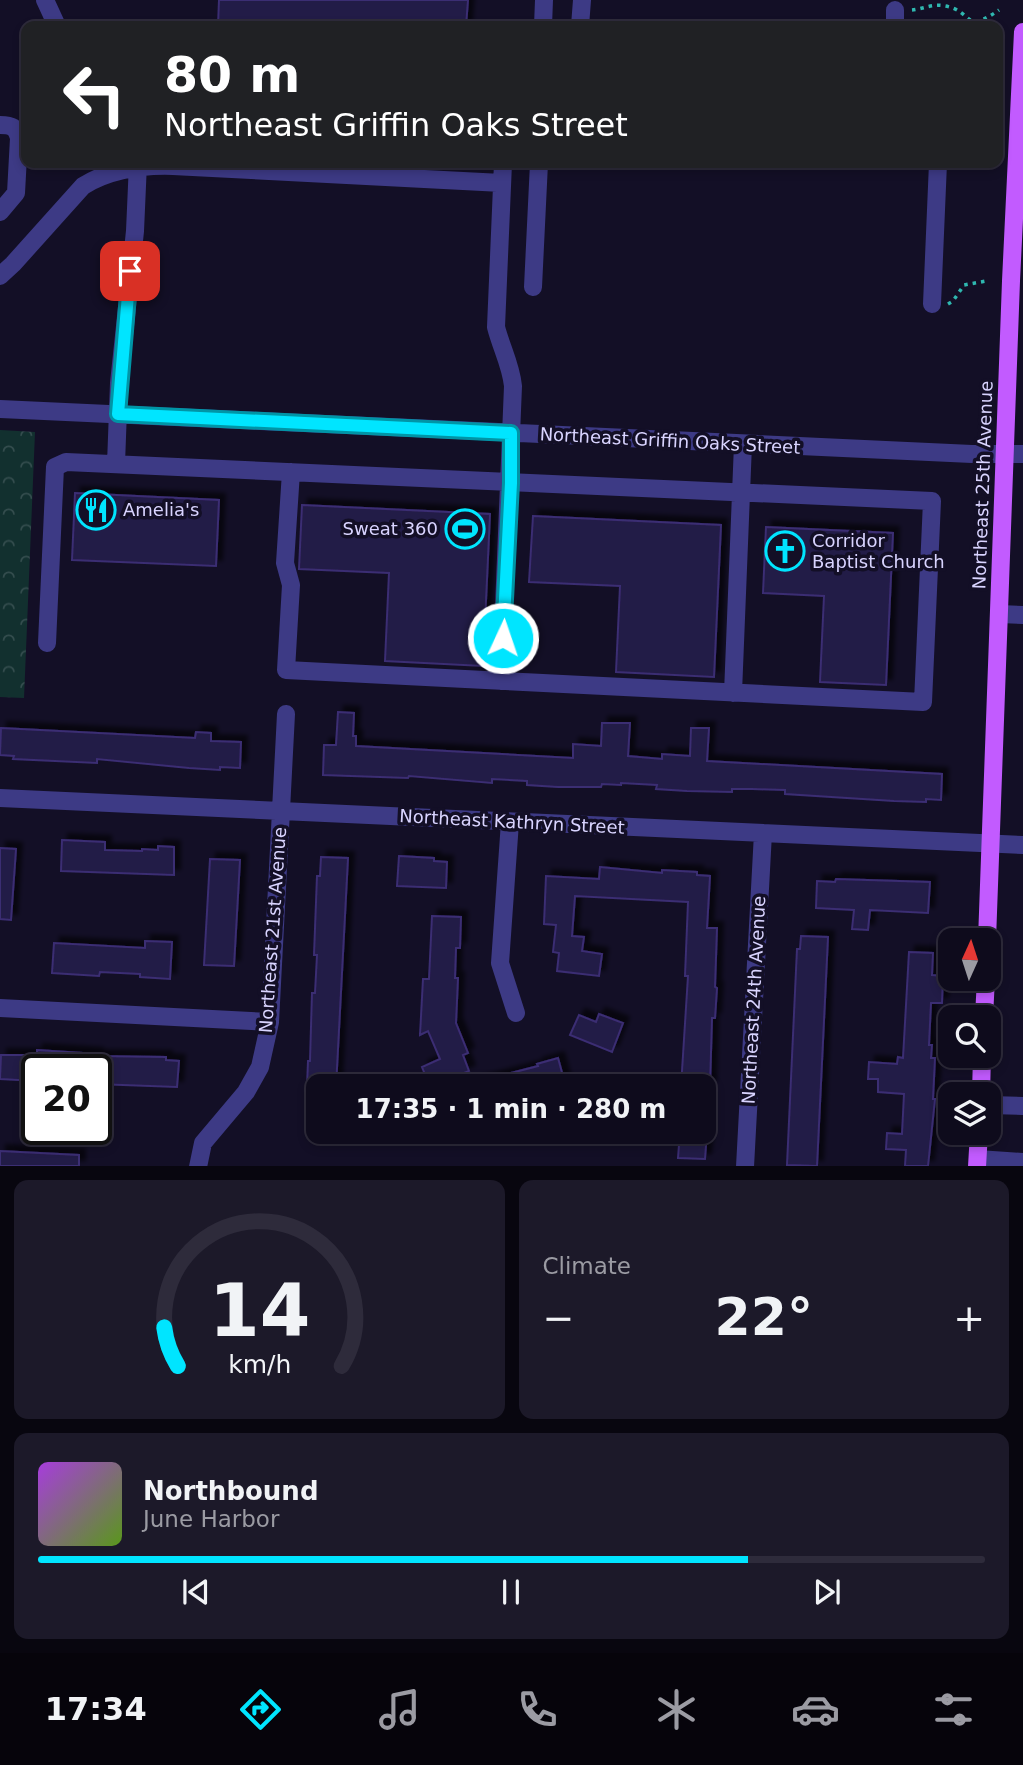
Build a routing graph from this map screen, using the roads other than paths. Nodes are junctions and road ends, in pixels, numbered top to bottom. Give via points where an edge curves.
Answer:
1 (46, 0) edge
2 (544, 0) edge
3 (582, 0) edge
4 (54, 21) edge
5 (543, 21) edge
6 (580, 21) edge
7 (1023, 32) edge
8 (0, 125) edge
9 (128, 168) edge
10 (138, 168) edge
11 (212, 168) edge
12 (503, 168) edge
13 (538, 168) edge
14 (938, 168) edge
15 (502, 183) junction
16 (0, 212) edge
17 (0, 276) edge
18 (533, 287) dead end
19 (932, 304) road end
20 (0, 409) edge
21 (118, 414) junction
22 (511, 433) junction
23 (743, 444) junction
24 (1014, 454) edge
25 (116, 464) junction
26 (291, 472) junction
27 (511, 483) junction
28 (741, 494) junction
29 (999, 614) junction
30 (1023, 615) edge
31 (47, 643) dead end
32 (501, 681) junction
33 (733, 693) junction
34 (286, 714) dead end
35 (0, 798) edge
36 (281, 811) junction
37 (510, 822) junction
38 (763, 833) junction
39 (991, 844) junction
40 (1023, 845) edge
41 (988, 928) edge
42 (0, 1008) edge
43 (516, 1013) dead end
44 (270, 1022) junction
45 (1001, 1105) edge
46 (1023, 1106) edge
47 (979, 1145) edge
48 (1023, 1162) edge
49 (978, 1163) edge
50 (198, 1166) edge
51 (745, 1166) edge

1 - 4 street
2 - 5 street
3 - 6 street
7 - 24 main road, Northeast 25th Avenue
8 - 16 street via 10,125 19,138 16,193
9 - 17 street via 83,186
10 - 21 street
11 - 15 street
12 - 15 street
13 - 18 street
14 - 19 street
15 - 22 street via 496,327 512,374
20 - 21 street, Northeast Griffin Oaks Street
21 - 22 street, Northeast Griffin Oaks Street
21 - 25 street
22 - 23 street, Northeast Griffin Oaks Street
22 - 27 street
23 - 24 street, Northeast Griffin Oaks Street
23 - 28 street
24 - 29 main road, Northeast 25th Avenue
25 - 26 street
25 - 31 street via 66,462 55,467
26 - 27 street
26 - 32 street via 285,563 291,585 286,670
27 - 28 street
27 - 32 street
28 - 33 street
28 - 33 street via 932,501 923,702
29 - 30 street
29 - 39 main road, Northeast 25th Avenue
32 - 33 street
34 - 36 street, Northeast 21st Avenue
35 - 36 street, Northeast Kathryn Street
36 - 37 street, Northeast Kathryn Street
36 - 44 street, Northeast 21st Avenue
37 - 38 street, Northeast Kathryn Street
37 - 43 street via 499,962
38 - 39 street, Northeast Kathryn Street
38 - 51 street, Northeast 24th Avenue
39 - 40 street, Northeast Kathryn Street
39 - 41 main road, Northeast 25th Avenue
42 - 44 street
44 - 50 street, Northeast 21st Avenue via 260,1068 203,1143
45 - 46 street
47 - 49 main road
48 - 49 street

